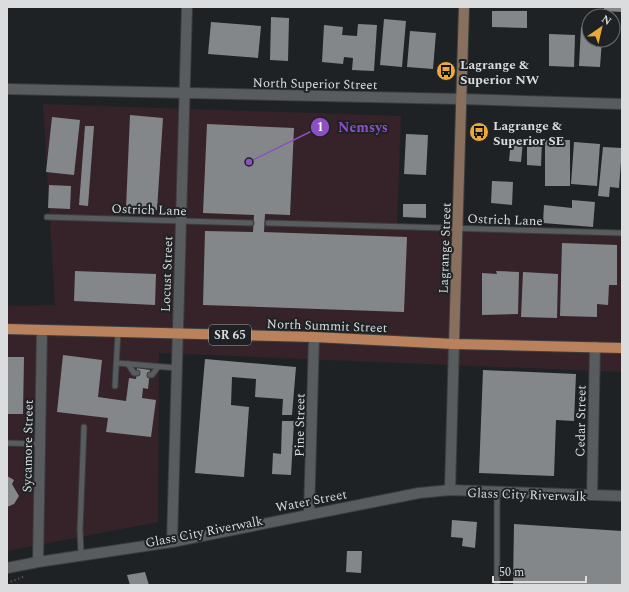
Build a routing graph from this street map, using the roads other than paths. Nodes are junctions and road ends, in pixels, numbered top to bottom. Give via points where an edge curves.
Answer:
1 (186, 7) edge
2 (464, 7) edge
3 (7, 89) edge
4 (184, 94) junction
5 (461, 99) junction
6 (622, 104) edge
7 (46, 217) dead end
8 (181, 221) junction
9 (251, 223) dead end
10 (268, 223) dead end
11 (457, 229) junction
12 (622, 233) edge
13 (7, 329) edge
14 (42, 330) junction
15 (118, 332) junction
16 (177, 334) junction
17 (314, 338) junction
18 (454, 344) junction
19 (595, 347) junction
20 (622, 348) edge
21 (117, 363) junction
22 (128, 364) junction
23 (158, 367) junction
24 (177, 368) junction
25 (137, 373) dead end
26 (150, 375) dead end
27 (115, 386) dead end
28 (84, 427) dead end
29 (7, 443) edge
30 (40, 444) junction
31 (450, 490) junction
32 (497, 492) junction
33 (592, 495) junction
34 (622, 496) edge
35 (309, 514) junction
36 (172, 542) junction
37 (81, 555) junction
38 (38, 562) junction
39 (7, 568) edge
40 (497, 585) edge

1 - 4 street, Locust Street
2 - 5 main road, Lagrange Street
3 - 4 street, North Superior Street
4 - 5 street, North Superior Street
4 - 8 street, Locust Street
5 - 6 street, North Superior Street
5 - 11 main road, Lagrange Street
7 - 8 lane, Ostrich Lane
8 - 9 lane, Ostrich Lane
8 - 16 street, Locust Street
10 - 11 lane, Ostrich Lane
11 - 12 lane, Ostrich Lane
11 - 18 main road, Lagrange Street
13 - 14 main road, North Summit Street / SR 65
14 - 15 main road, North Summit Street / SR 65
14 - 30 street, Sycamore Street
15 - 16 main road, North Summit Street / SR 65
15 - 21 lane
16 - 17 main road, North Summit Street / SR 65
16 - 24 street, Locust Street
17 - 18 main road, North Summit Street / SR 65
17 - 35 street, Pine Street
18 - 19 main road, North Summit Street / SR 65
18 - 31 street, Lagrange Street
19 - 20 main road, North Summit Street / SR 65
19 - 33 street, Cedar Street
21 - 22 lane
21 - 27 lane
22 - 23 lane
22 - 25 lane via 134,373
23 - 24 lane
23 - 26 lane
24 - 36 street, Locust Street
28 - 37 lane
29 - 30 lane
30 - 38 street, Sycamore Street
31 - 32 street, Water Street
31 - 35 street, Water Street via 420,493
32 - 33 street, Water Street
32 - 40 lane
33 - 34 street, Water Street
35 - 36 street, Water Street
36 - 37 street, Water Street
37 - 38 street, Water Street
38 - 39 street, Water Street

